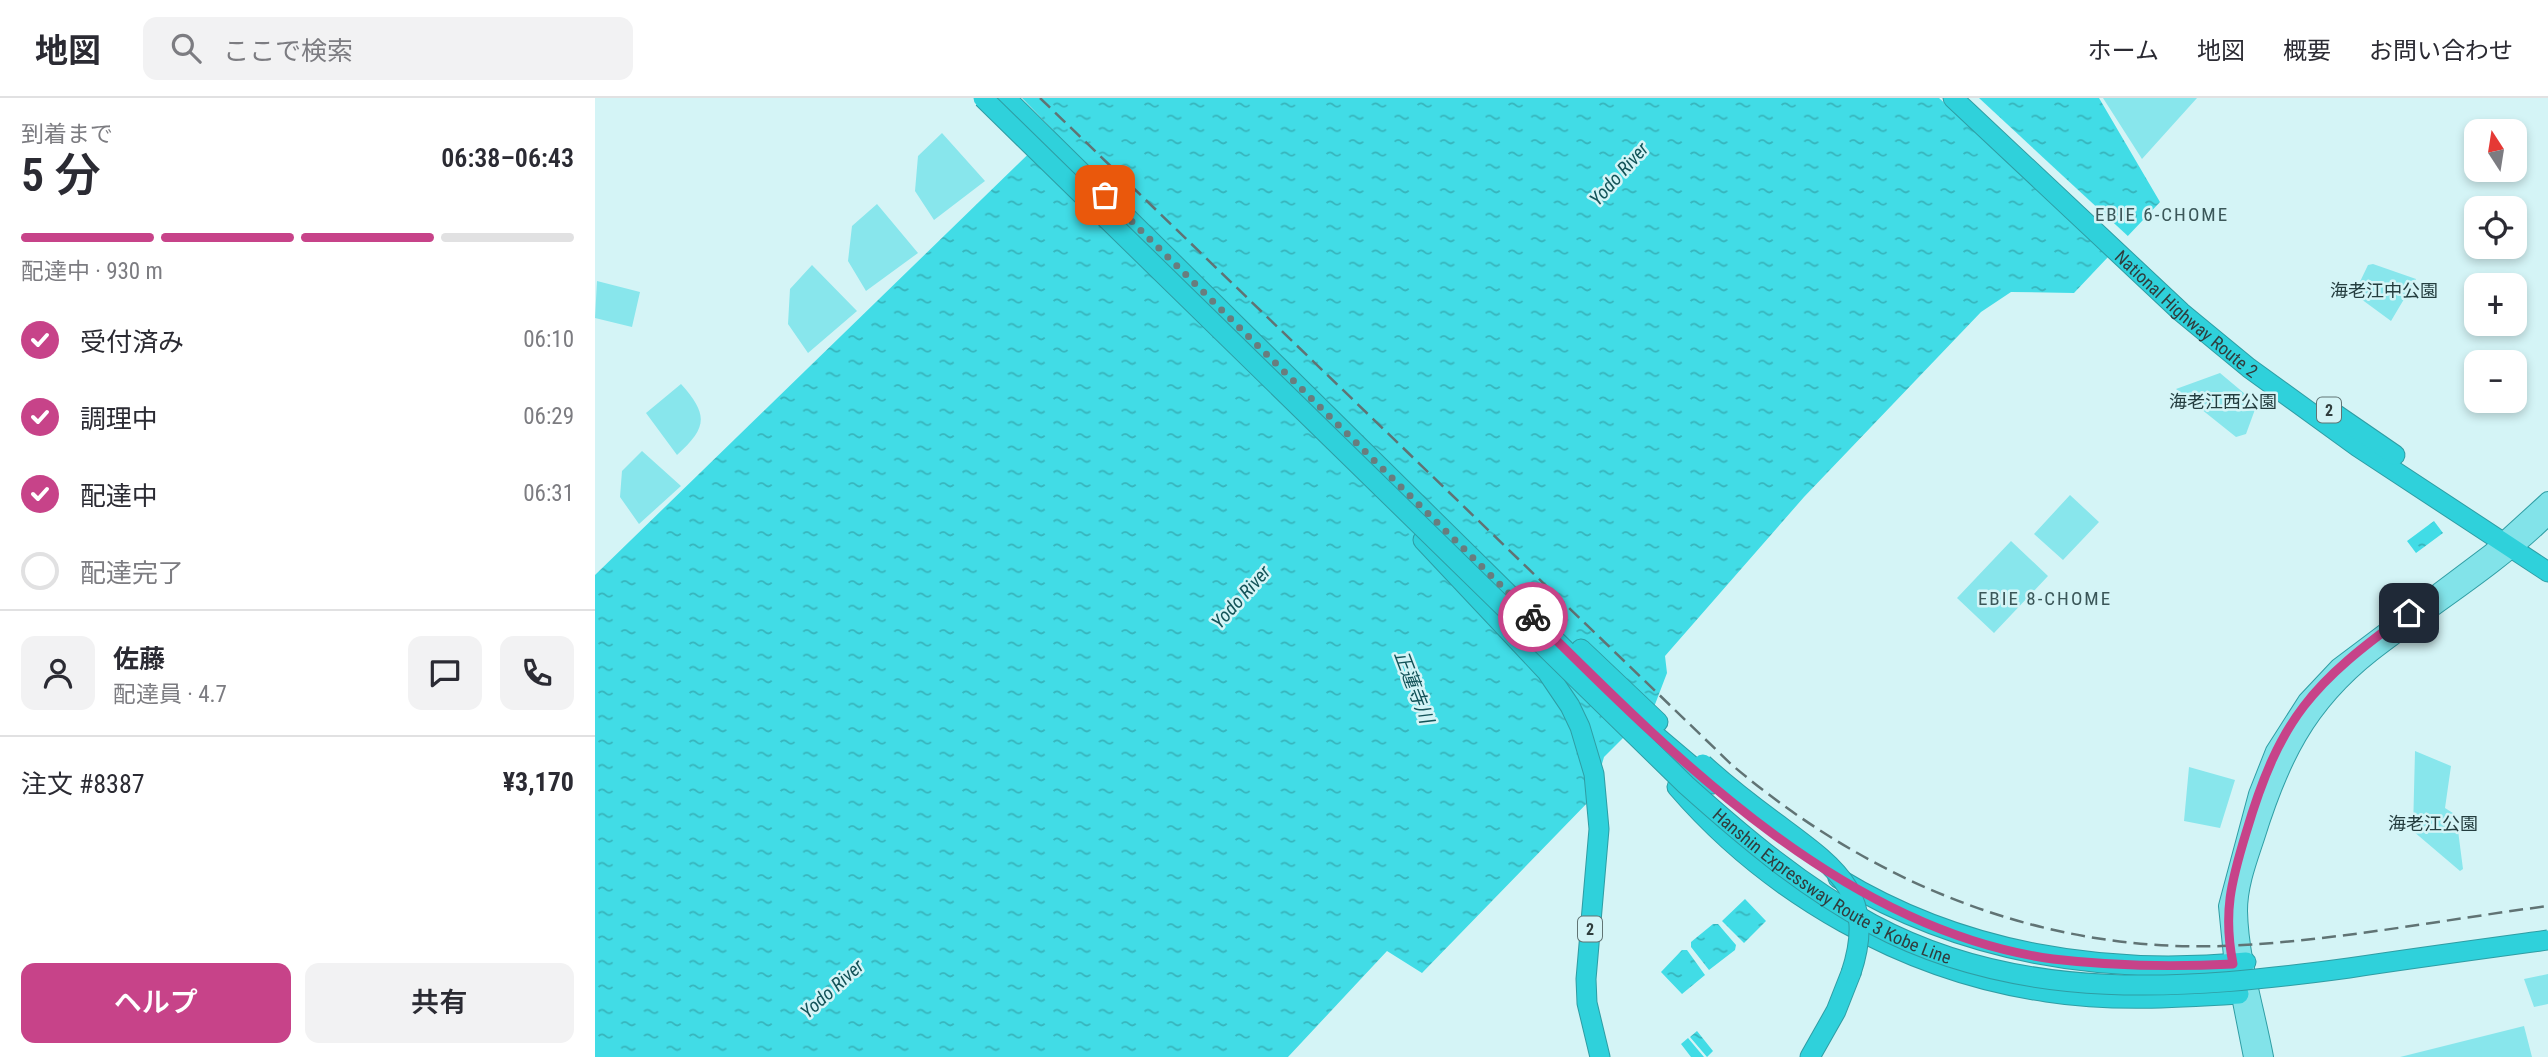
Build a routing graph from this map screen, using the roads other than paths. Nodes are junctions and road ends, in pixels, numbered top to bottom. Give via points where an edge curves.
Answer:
1 (983, 98) edge
2 (1006, 98) edge
3 (1953, 98) edge
4 (1967, 98) edge
5 (2136, 260) junction
6 (1391, 498) junction
7 (2548, 500) edge
8 (2548, 517) edge
9 (2513, 542) junction
10 (2548, 556) edge
11 (2548, 572) edge
12 (1506, 590) junction
13 (1622, 715) junction
14 (2548, 929) edge
15 (2548, 940) edge
16 (2240, 963) junction
17 (2239, 994) junction
18 (1600, 1057) edge
19 (1810, 1057) edge
20 (2252, 1057) edge
21 (2265, 1057) edge

1 - 6 highway, Hanshin Expressway Route 3 Kobe Line, bridge
2 - 12 highway, Hanshin Expressway Route 3 Kobe Line
3 - 5 highway, National Highway Route 2 / 2
4 - 5 highway, National Highway Route 2 / 2
5 - 9 highway, National Highway Route 2 / 2 via 2256,358
6 - 13 highway, Hanshin Expressway Route 3 Kobe Line, bridge
6 - 18 highway, 2, bridge via 1420,537 1547,672 1580,727 1594,774 1599,830 1586,979
7 - 9 main road
8 - 9 main road
9 - 10 highway, National Highway Route 2 / 2
9 - 11 highway, National Highway Route 2 / 2
9 - 16 main road via 2354,653 2294,717 2261,782 2231,884 2227,917
12 - 13 highway, Hanshin Expressway Route 3 Kobe Line
12 - 19 highway, bridge via 1604,668 1703,764 1825,860 1845,882 1859,913 1859,944 1836,1011
13 - 14 highway, Hanshin Expressway Route 3 Kobe Line, bridge via 1747,824 1818,878 1903,927 2003,960 2084,974 2199,973
13 - 15 highway, Hanshin Expressway Route 3 Kobe Line, bridge via 1743,835 1830,900 1923,947 2001,971 2083,985 2197,985
13 - 16 highway, bridge via 1767,828 1877,900 1969,939 2052,959
13 - 17 highway, bridge via 1681,792 1737,846 1861,932 1922,960 1999,984 2077,996
16 - 17 main road
16 - 21 main road
17 - 20 main road

